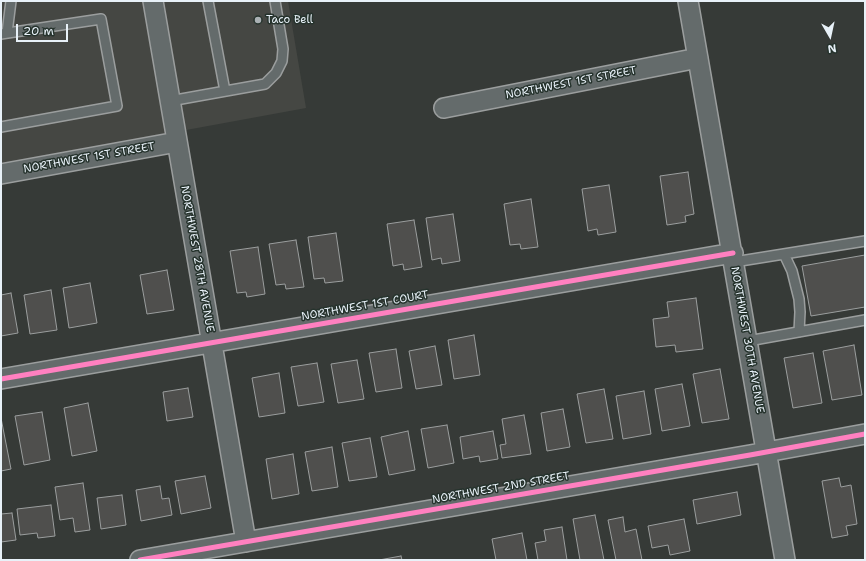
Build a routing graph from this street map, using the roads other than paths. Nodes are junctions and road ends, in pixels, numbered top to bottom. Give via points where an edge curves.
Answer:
1 (11, 1) edge
2 (153, 1) edge
3 (208, 1) edge
4 (275, 1) edge
5 (688, 1) edge
6 (4, 33) edge
7 (698, 58) junction
8 (225, 91) junction
9 (170, 101) junction
10 (444, 108) dead end
11 (1, 127) edge
12 (178, 142) junction
13 (1, 174) edge
14 (865, 240) edge
15 (784, 254) junction
16 (734, 258) junction
17 (865, 320) edge
18 (799, 332) junction
19 (748, 341) junction
20 (212, 343) junction
21 (1, 379) edge
22 (865, 434) edge
23 (766, 452) junction
24 (246, 542) junction
25 (140, 560) edge
26 (785, 560) edge

1 - 6 lane
2 - 9 street, NORTHWEST 28TH AVENUE
3 - 8 lane
4 - 8 lane via 283,49 282,61 276,73 265,84
5 - 7 street, NORTHWEST 30TH AVENUE
6 - 11 lane via 101,19 117,106
7 - 10 street, NORTHWEST 1ST STREET
7 - 16 street, NORTHWEST 30TH AVENUE
8 - 9 lane
9 - 12 street, NORTHWEST 28TH AVENUE
12 - 13 street, NORTHWEST 1ST STREET
12 - 20 street, NORTHWEST 28TH AVENUE
14 - 15 lane
15 - 16 lane
15 - 18 lane via 792,271 799,299
16 - 19 street, NORTHWEST 30TH AVENUE
16 - 20 street, NORTHWEST 1ST COURT
17 - 18 lane
18 - 19 lane
19 - 23 street, NORTHWEST 30TH AVENUE
20 - 21 street, NORTHWEST 1ST COURT
20 - 24 street, NORTHWEST 28TH AVENUE
22 - 23 street, NORTHWEST 2ND STREET
23 - 24 street, NORTHWEST 2ND STREET
23 - 26 street, NORTHWEST 30TH AVENUE
24 - 25 street, NORTHWEST 2ND STREET

